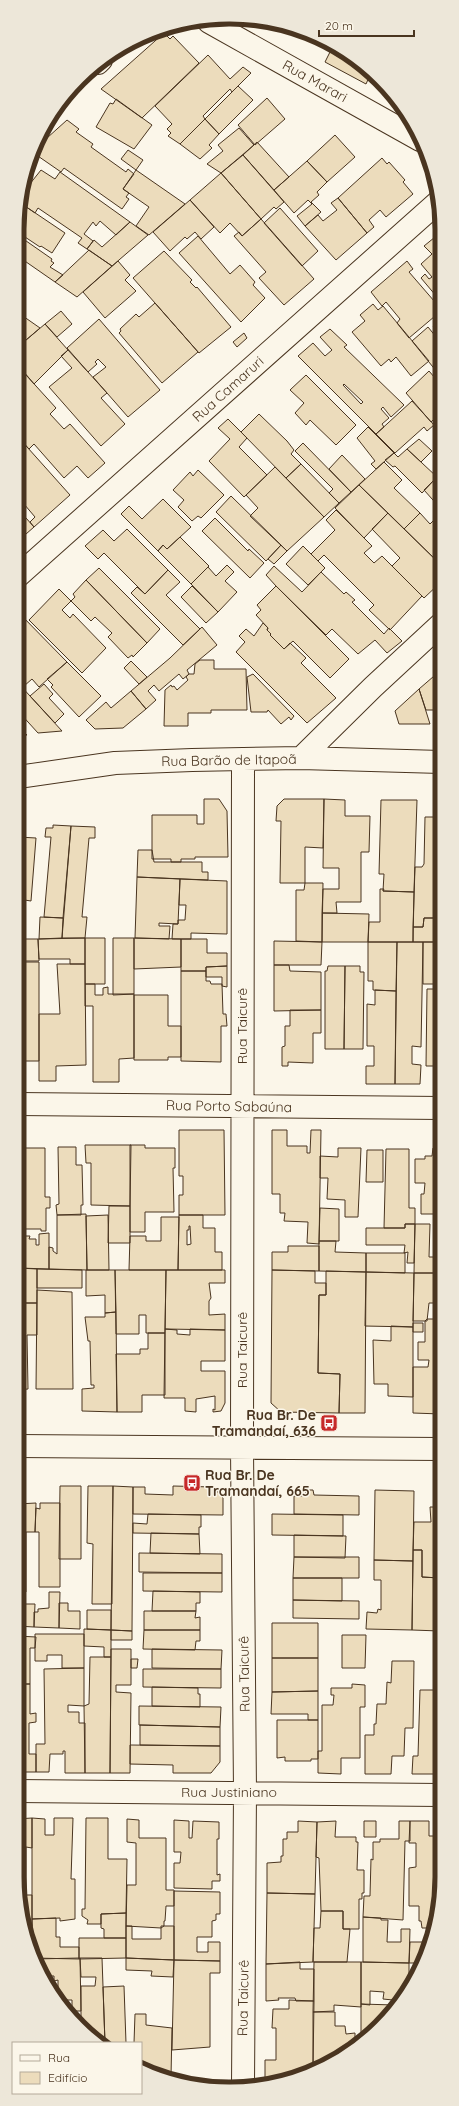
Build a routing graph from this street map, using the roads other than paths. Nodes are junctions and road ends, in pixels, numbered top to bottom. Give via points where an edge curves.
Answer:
1 (213, 24) edge
2 (412, 136) edge
3 (433, 206) edge
4 (24, 571) edge
5 (435, 630) edge
6 (301, 758) junction
7 (243, 760) junction
8 (435, 762) edge
9 (24, 776) edge
10 (24, 1104) edge
11 (242, 1106) junction
12 (435, 1108) edge
13 (24, 1446) edge
14 (242, 1448) junction
15 (435, 1449) edge
16 (24, 1792) edge
17 (245, 1792) junction
18 (435, 1795) edge
19 (242, 2082) edge

1 - 2 street, Rua Marari
3 - 4 street, Rua Camaruri
5 - 6 street
6 - 7 street, Rua Barão de Itapoã
6 - 8 street, Rua Barão de Itapoã
7 - 9 street, Rua Barão de Itapoã via 115,763
7 - 11 street, Rua Taicurê
10 - 11 street, Rua Porto Sabaúna
11 - 12 street, Rua Porto Sabaúna
11 - 14 street, Rua Taicurê
13 - 14 street
14 - 15 street
14 - 17 street, Rua Taicurê
16 - 17 street, Rua Justiniano
17 - 18 street, Rua Justiniano
17 - 19 street, Rua Taicurê

